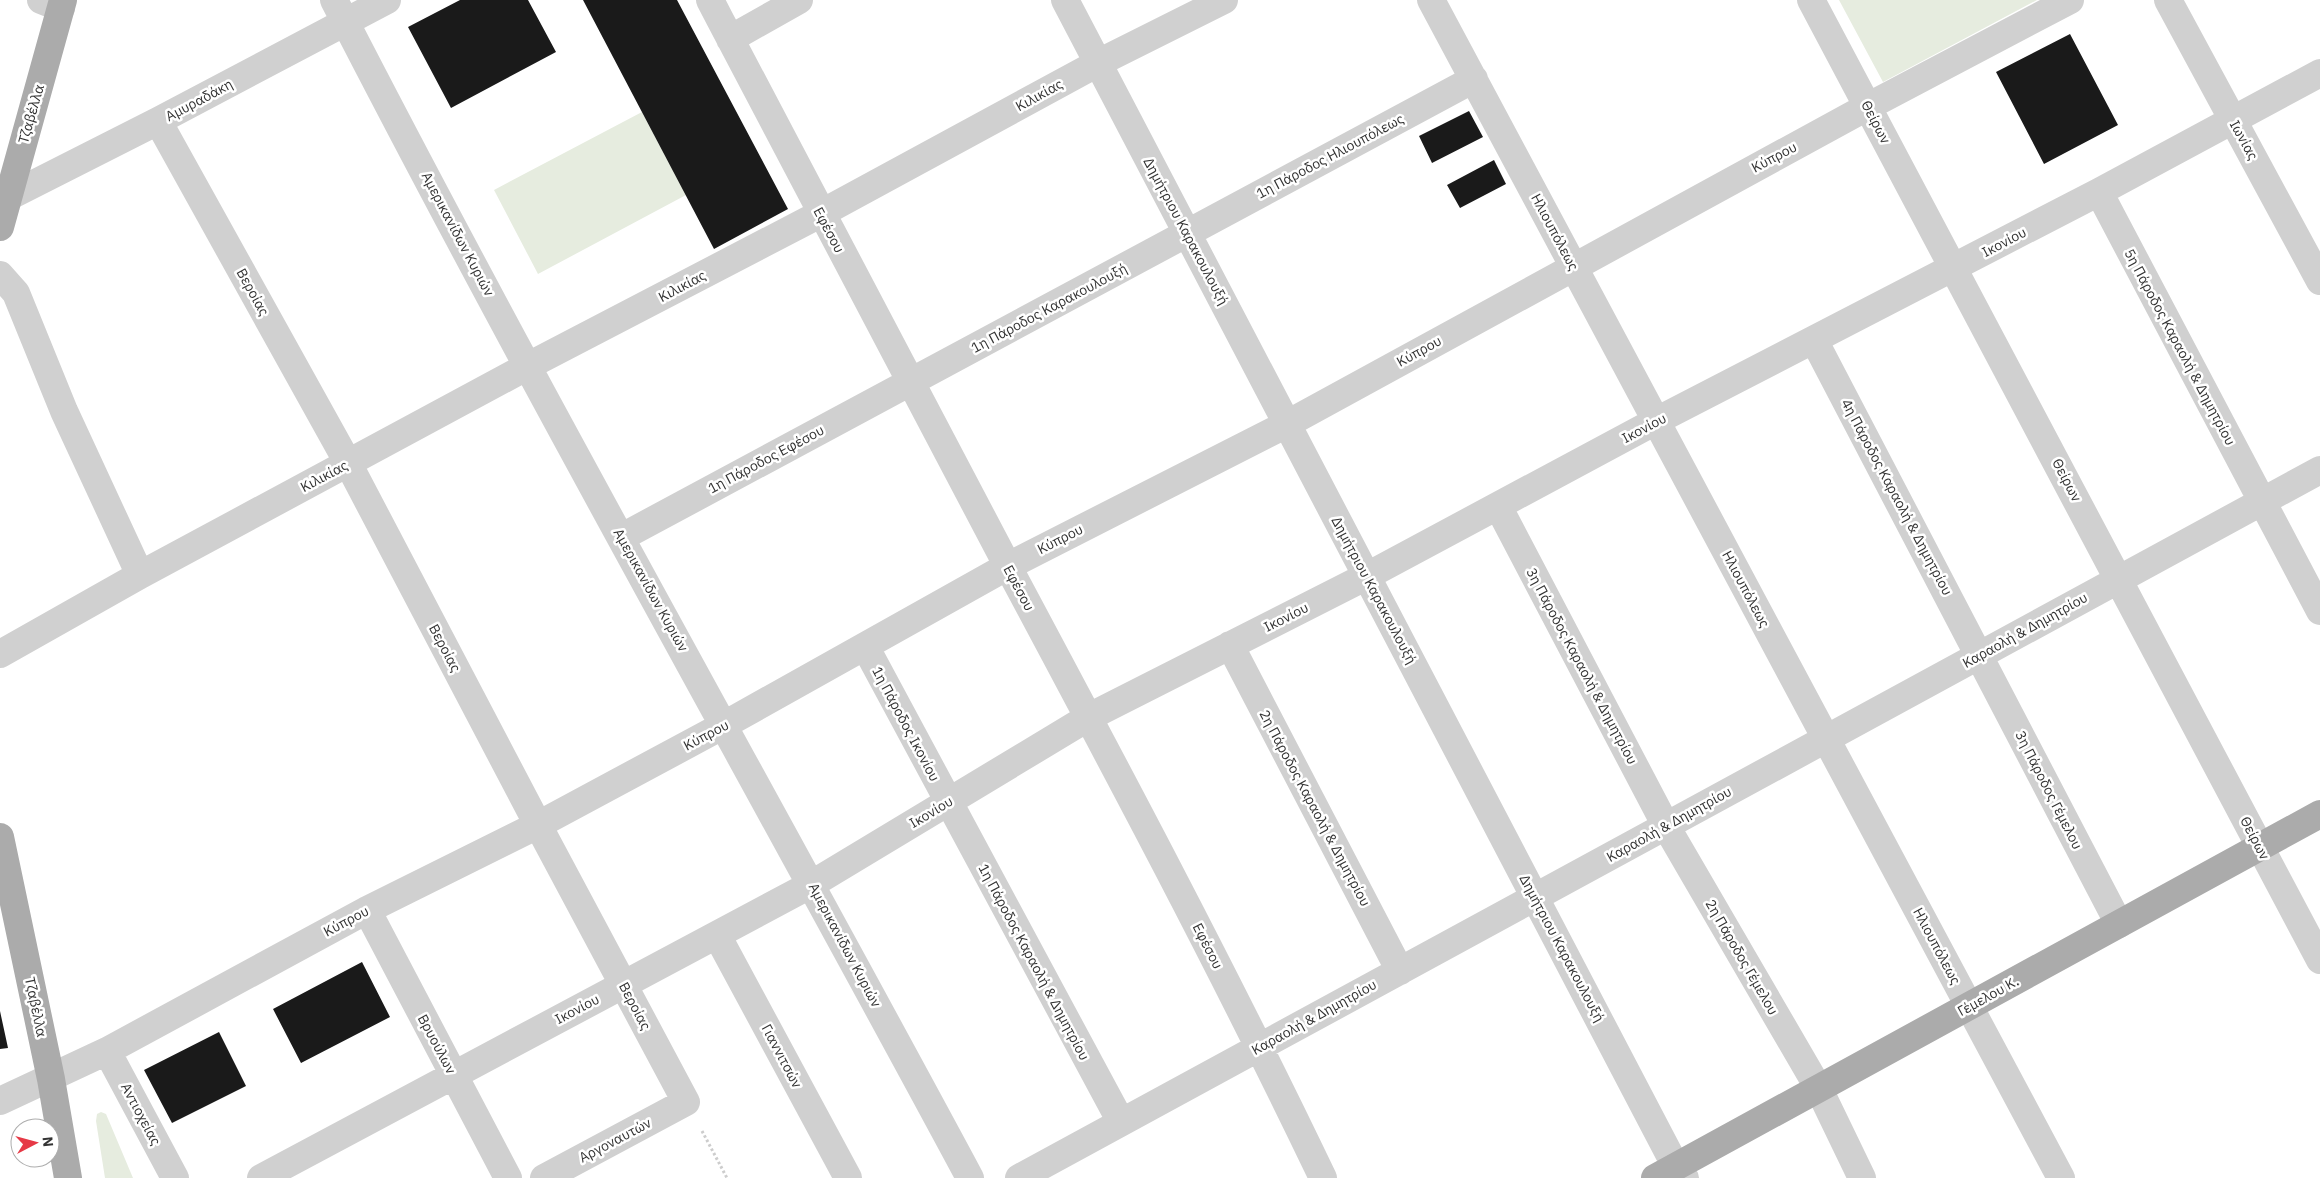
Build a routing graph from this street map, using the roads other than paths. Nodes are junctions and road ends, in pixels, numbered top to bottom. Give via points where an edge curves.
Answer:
1 (387, 0) edge
2 (710, 0) edge
3 (799, 0) edge
4 (1065, 0) edge
5 (1224, 0) edge
6 (1431, 0) edge
7 (1811, 0) edge
8 (2070, 0) edge
9 (2168, 0) edge
10 (55, 3) edge
11 (340, 12) edge
12 (730, 39) junction
13 (1098, 63) junction
14 (2320, 72) edge
15 (1474, 79) junction
16 (1867, 107) junction
17 (158, 121) junction
18 (2234, 121) junction
19 (2099, 192) junction
20 (8, 197) junction
21 (820, 214) junction
22 (0, 227) edge
23 (1187, 233) junction
24 (1574, 266) junction
25 (1955, 268) junction
26 (0, 274) edge
27 (2320, 281) edge
28 (1814, 340) junction
29 (528, 366) junction
30 (910, 382) junction
31 (1656, 421) junction
32 (1287, 424) junction
33 (348, 463) junction
34 (2320, 470) edge
35 (2262, 501) junction
36 (1498, 506) junction
37 (622, 537) junction
38 (1008, 566) junction
39 (140, 575) junction
40 (1367, 576) junction
41 (2119, 579) junction
42 (2320, 611) edge
43 (865, 646) junction
44 (1230, 646) junction
45 (0, 654) edge
46 (1980, 655) junction
47 (1089, 717) junction
48 (724, 725) junction
49 (1826, 739) junction
50 (948, 802) junction
51 (2320, 814) edge
52 (538, 826) junction
53 (1666, 826) junction
54 (0, 837) edge
55 (2260, 847) junction
56 (812, 884) junction
57 (1535, 897) junction
58 (367, 910) junction
59 (2119, 924) junction
60 (717, 935) junction
61 (2320, 960) edge
62 (1400, 971) junction
63 (623, 985) junction
64 (1969, 1006) junction
65 (1260, 1047) junction
66 (107, 1051) junction
67 (454, 1075) junction
68 (51, 1078) junction
69 (1819, 1089) junction
70 (0, 1101) edge
71 (686, 1102) joint
72 (1121, 1122) junction
73 (1672, 1174) edge
74 (68, 1178) edge
75 (174, 1178) edge
76 (261, 1178) edge
77 (508, 1178) edge
78 (544, 1178) edge
79 (848, 1178) edge
80 (970, 1178) edge
81 (1019, 1178) edge
82 (1323, 1178) edge
83 (1862, 1178) edge
84 (2061, 1178) edge

1 - 11 street, Αμυραδάκη
2 - 12 street, Εφέσου
3 - 12 street
4 - 13 street, Δημήτριου Καρακουλουξή
5 - 13 street, Κιλικίας
6 - 15 street, Ηλιουπόλεως
7 - 16 street, Θείρων
8 - 16 street, Κύπρου
9 - 18 street, Ιωνίας
10 - 20 main road, Τζαβέλλα
11 - 17 street, Αμυραδάκη
11 - 29 street, Αμερικανίδων Κυριών
12 - 21 street, Εφέσου
13 - 21 street, Κιλικίας
13 - 23 street, Δημήτριου Καρακουλουξή
14 - 18 street, Ικονίου
15 - 23 street, 1η Πάροδος Ηλιουπόλεως
15 - 24 street, Ηλιουπόλεως
16 - 24 street, Κύπρου
16 - 25 street, Θείρων
17 - 20 street, Αμυραδάκη
17 - 33 street, Βεροίας
18 - 19 street, Ικονίου
18 - 27 street, Ιωνίας
19 - 25 street, Ικονίου
19 - 35 street, 5η Πάροδος Καραολή & Δημητρίου
20 - 22 main road, Τζαβέλλα
21 - 29 street, Κιλικίας
21 - 30 street, Εφέσου
23 - 30 street, 1η Πάροδος Καρακουλουξή
23 - 32 street, Δημήτριου Καρακουλουξή
24 - 31 street, Ηλιουπόλεως
24 - 32 street, Κύπρου
25 - 28 street, Ικονίου
25 - 41 street, Θείρων
26 - 39 street via 16,293 64,411
28 - 31 street, Ικονίου
28 - 46 street, 4η Πάροδος Καραολή & Δημητρίου
29 - 33 street, Κιλικίας
29 - 37 street, Αμερικανίδων Κυριών
30 - 37 street, 1η Πάροδος Εφέσου
30 - 38 street, Εφέσου
31 - 36 street, Ικονίου
31 - 49 street, Ηλιουπόλεως
32 - 38 street, Κύπρου
32 - 40 street, Δημήτριου Καρακουλουξή
33 - 39 street, Κιλικίας
33 - 52 street, Βεροίας
34 - 35 street, Καραολή & Δημητρίου
35 - 41 street, Καραολή & Δημητρίου
35 - 42 street, 5η Πάροδος Καραολή & Δημητρίου
36 - 40 street, Ικονίου
36 - 53 street, 3η Πάροδος Καραολή & Δημητρίου
37 - 48 street, Αμερικανίδων Κυριών
38 - 43 street, Κύπρου
38 - 47 street, Εφέσου
39 - 45 street, Κιλικίας
40 - 44 street, Ικονίου
40 - 57 street, Δημήτριου Καρακουλουξή
41 - 46 street, Καραολή & Δημητρίου
41 - 55 street, Θείρων
43 - 48 street, Κύπρου
43 - 50 street, 1η Πάροδος Ικονίου
44 - 47 street, Ικονίου
44 - 62 street, 2η Πάροδος Καραολή & Δημητρίου
46 - 49 street, Καραολή & Δημητρίου
46 - 59 street, 3η Πάροδος Γέμελου
47 - 50 street, Ικονίου
47 - 65 street, Εφέσου
48 - 52 street, Κύπρου
48 - 56 street, Αμερικανίδων Κυριών
49 - 53 street, Καραολή & Δημητρίου
49 - 64 street, Ηλιουπόλεως
50 - 56 street, Ικονίου
50 - 72 street, 1η Πάροδος Καραολή & Δημητρίου
51 - 55 main road, Γέμελου Κ.
52 - 58 street, Κύπρου
52 - 63 street, Βεροίας
53 - 57 street, Καραολή & Δημητρίου
53 - 69 street, 2η Πάροδος Γέμελου
54 - 68 main road, Τζαβέλλα
55 - 59 main road, Γέμελου Κ.
55 - 61 street, Θείρων
56 - 60 street, Ικονίου
56 - 80 street, Αμερικανίδων Κυριών
57 - 62 street, Καραολή & Δημητρίου
57 - 73 street, Δημήτριου Καρακουλουξή
58 - 66 street, Κύπρου
58 - 67 street, Βρυούλων
59 - 64 main road, Γέμελου Κ.
60 - 63 street, Ικονίου
60 - 79 street, Γιαννιτσών
62 - 65 street, Καραολή & Δημητρίου
63 - 67 street, Ικονίου
63 - 71 street, Βεροίας
64 - 69 main road, Γέμελου Κ.
64 - 84 street, Ηλιουπόλεως
65 - 72 street, Καραολή & Δημητρίου
65 - 82 street, Εφέσου
66 - 68 street, Κύπρου
66 - 75 street, Αντιοχείας
67 - 76 street, Ικονίου
67 - 77 street, Βρυούλων
68 - 70 street, Κύπρου
68 - 74 main road, Τζαβέλλα
69 - 73 main road, Γέμελου Κ.
69 - 83 street, 2η Πάροδος Γέμελου
71 - 78 street, Αργοναυτών
72 - 81 street, Καραολή & Δημητρίου

